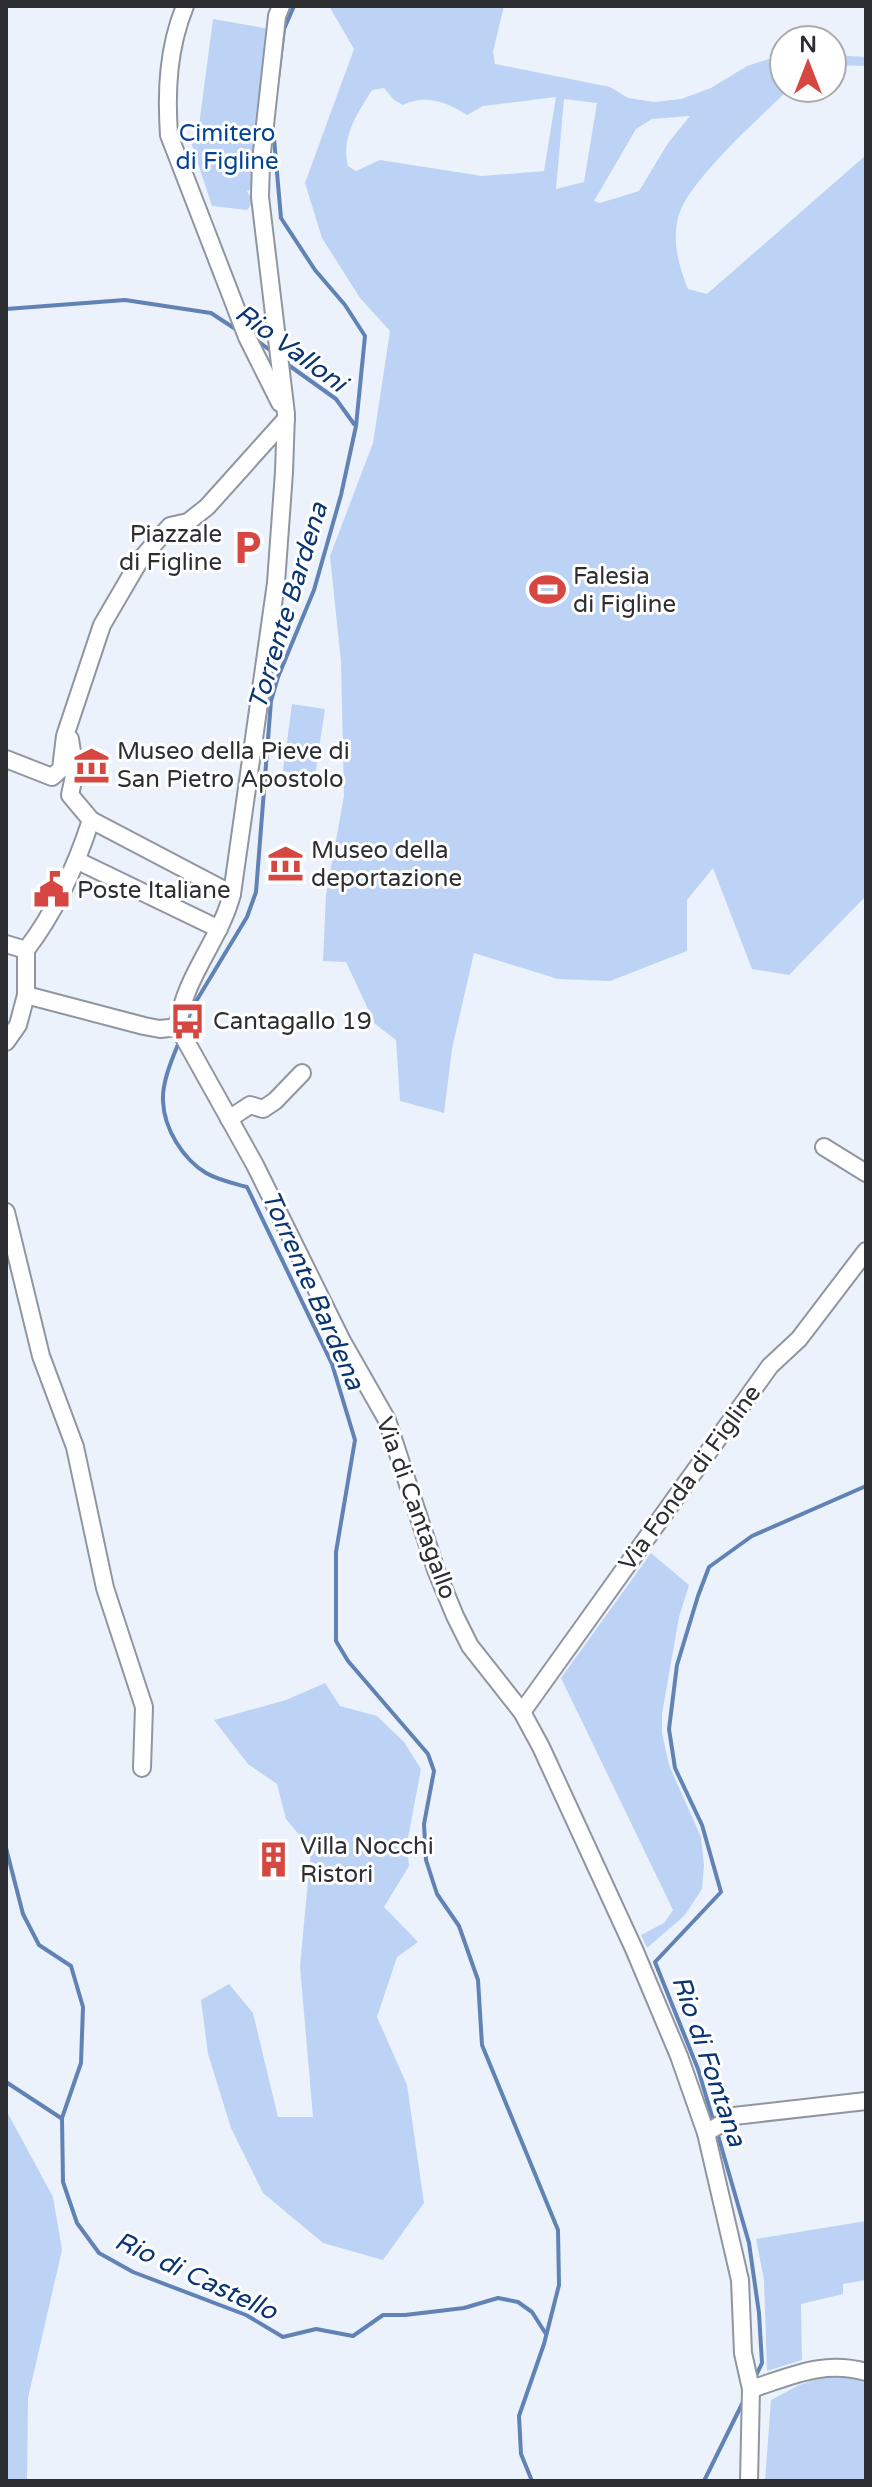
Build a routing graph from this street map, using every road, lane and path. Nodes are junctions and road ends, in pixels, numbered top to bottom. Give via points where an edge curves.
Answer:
1 (185, 6) edge
2 (281, 6) edge
3 (286, 417) junction
4 (65, 736) junction
5 (6, 759) edge
6 (91, 820) junction
7 (78, 861) junction
8 (232, 894) junction
9 (219, 929) junction
10 (6, 944) edge
11 (26, 950) junction
12 (26, 995) junction
13 (182, 1034) junction
14 (6, 1042) edge
15 (302, 1073) dead end
16 (229, 1119) junction
17 (824, 1147) dead end
18 (866, 1173) edge
19 (6, 1212) edge
20 (866, 1251) edge
21 (522, 1712) junction
22 (142, 1768) dead end
23 (866, 2101) edge
24 (706, 2133) junction
25 (866, 2372) edge
26 (749, 2382) junction
27 (749, 2481) edge

1 - 3 street via 169,63 169,135 247,337
2 - 3 street via 267,92 260,197
3 - 4 street via 207,507 188,522 170,526 140,560 102,625
3 - 8 street via 276,583
4 - 5 street via 61,769 52,777
4 - 6 street via 71,740 75,771 70,795
6 - 7 street
6 - 8 street
7 - 9 street
7 - 11 street
8 - 9 street
9 - 13 street via 185,993
10 - 11 street
11 - 12 street
12 - 13 street
12 - 14 street via 18,1025
13 - 16 street, Via di Cantagallo
15 - 16 street via 263,1109 250,1105
16 - 21 street, Via di Cantagallo via 387,1420 455,1616 470,1646
17 - 18 street
19 - 22 street via 41,1356 75,1447 105,1588 144,1707
20 - 21 street, Via Fonda di Figline via 799,1339 770,1366
21 - 24 street, Via di Cantagallo via 634,1949
23 - 24 street via 741,2115
24 - 26 street, Via di Cantagallo via 740,2280
25 - 26 street via 843,2366 816,2368
26 - 27 street, Via di Cantagallo

